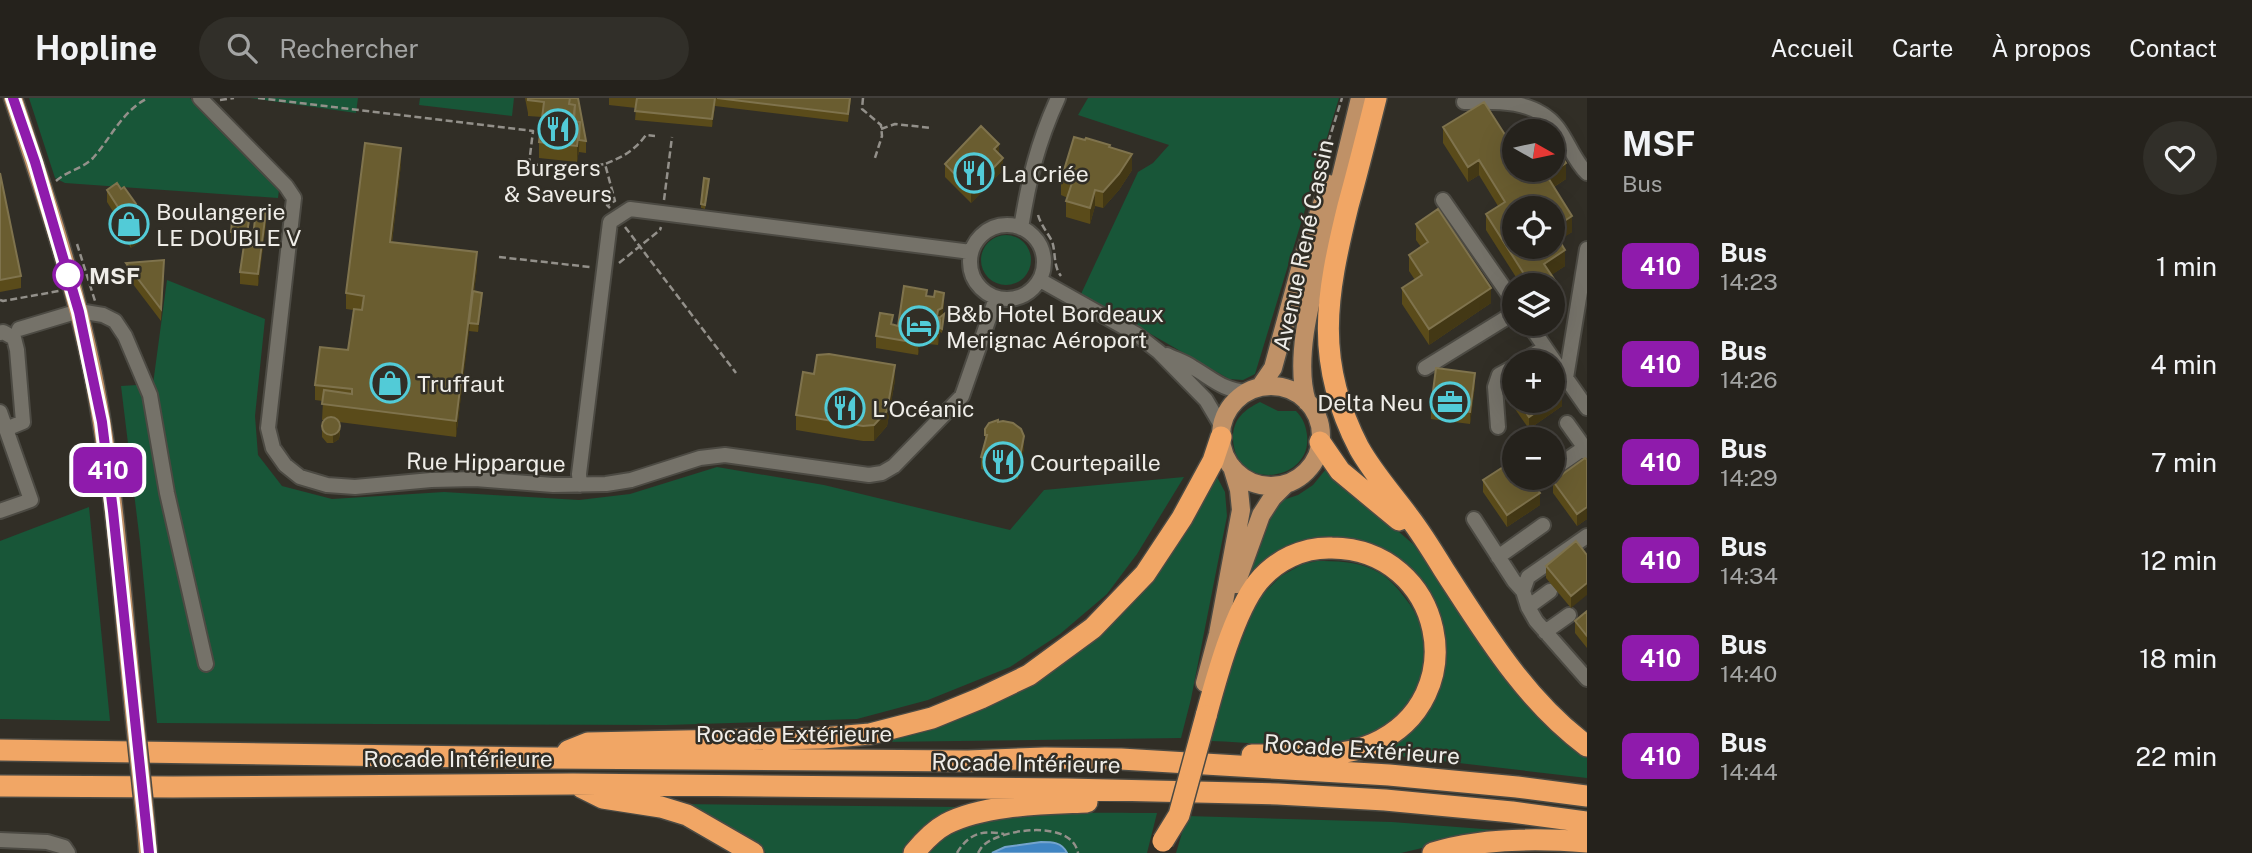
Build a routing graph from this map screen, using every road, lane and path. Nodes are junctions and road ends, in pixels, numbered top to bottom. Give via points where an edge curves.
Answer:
1 (13, 98) edge
2 (148, 98) edge
3 (200, 98) edge
4 (258, 98) edge
5 (863, 98) edge
6 (1058, 98) edge
7 (1342, 98) edge
8 (1359, 98) edge
9 (1376, 98) edge
10 (1464, 102) dead end
11 (932, 128) dead end
12 (881, 129) junction
13 (655, 135) dead end
14 (874, 161) dead end
15 (606, 164) junction
16 (1587, 173) edge
17 (1315, 182) dead end
18 (53, 183) dead end
19 (1028, 188) junction
20 (1443, 200) dead end
21 (617, 217) junction
22 (1021, 228) junction
23 (1587, 249) edge
24 (971, 252) junction
25 (1040, 280) junction
26 (1067, 283) dead end
27 (1502, 285) edge
28 (72, 288) junction
29 (996, 298) junction
30 (0, 300) edge
31 (79, 312) junction
32 (1502, 320) edge
33 (19, 329) dead end
34 (0, 333) edge
35 (1536, 336) edge
36 (1545, 348) junction
37 (1542, 350) edge
38 (1159, 352) junction
39 (1425, 368) dead end
40 (736, 373) dead end
41 (1502, 373) edge
42 (1569, 382) junction
43 (1587, 383) edge
44 (1254, 390) junction
45 (1307, 402) junction
46 (1587, 408) edge
47 (0, 412) edge
48 (1567, 423) dead end
49 (1498, 427) dead end
50 (6, 429) junction
51 (1222, 432) junction
52 (1320, 442) junction
53 (1586, 449) edge
54 (1565, 460) edge
55 (1232, 467) junction
56 (1286, 484) junction
57 (580, 485) junction
58 (0, 511) edge
59 (1474, 519) dead end
60 (1543, 525) dead end
61 (1587, 536) edge
62 (1433, 553) junction
63 (1498, 557) junction
64 (1523, 591) junction
65 (1550, 591) dead end
66 (1528, 607) junction
67 (1569, 615) dead end
68 (1545, 632) junction
69 (1218, 634) junction
70 (206, 664) dead end
71 (1587, 679) edge
72 (1201, 716) junction
73 (1587, 746) edge
74 (0, 750) edge
75 (548, 758) junction
76 (1121, 759) junction
77 (573, 783) junction
78 (0, 786) edge
79 (1279, 794) junction
80 (1587, 796) edge
81 (1587, 822) edge
82 (1006, 835) junction
83 (0, 840) edge
84 (1587, 842) edge
85 (1160, 849) edge
86 (68, 853) edge
87 (148, 853) edge
88 (753, 853) edge
89 (914, 853) edge
90 (957, 853) edge
91 (978, 853) edge
92 (1078, 853) edge
93 (1433, 853) edge

1 - 28 main road
2 - 18 path via 120,121 92,159
3 - 57 street, Rue Hipparque via 294,198 267,418 270,438 285,465 300,477 355,487 475,479
4 - 15 path via 533,131 530,164 577,168
5 - 12 path via 862,109
6 - 19 street
7 - 17 path
8 - 44 main road, Avenue René Cassin via 1303,258 1273,368
8 - 45 main road, Avenue René Cassin via 1312,300 1301,373
9 - 62 highway via 1334,265 1327,322 1332,371 1360,449
10 - 16 street via 1527,106 1541,112 1556,125
11 - 12 path via 895,124
12 - 14 path
13 - 15 path via 646,135 627,154
15 - 21 path via 615,201 607,205
19 - 22 street
19 - 26 path via 1037,190 1038,215 1052,242 1057,270
20 - 27 street
21 - 24 street via 630,209
21 - 40 path
21 - 57 street via 610,222
22 - 24 street via 997,226 986,232
22 - 25 street via 1040,244 1044,268
23 - 42 street
24 - 29 street via 972,275 985,293
25 - 29 street via 1021,297
25 - 38 street
28 - 30 path
28 - 31 main road
29 - 57 street, Rue Hipparque via 962,396 888,470 869,474 712,456 631,480
31 - 33 street
31 - 70 street via 115,321 140,368 150,396
31 - 87 main road, bridge via 102,422
32 - 39 street
34 - 50 street via 13,338 18,350 23,422
35 - 36 street
36 - 37 street
36 - 42 street
38 - 44 street via 1233,391
38 - 51 street via 1206,400
41 - 49 street via 1495,387
42 - 43 street
42 - 46 street
44 - 45 main road via 1277,386
44 - 51 main road via 1235,401
45 - 52 main road via 1320,427
47 - 50 street
48 - 53 street
50 - 58 street via 31,500
51 - 55 main road via 1224,453
51 - 75 highway via 1213,461 1145,574 1093,628 1029,675 932,718 870,734 589,744
52 - 56 main road via 1309,468
52 - 62 highway via 1340,471
53 - 54 street
55 - 56 main road via 1256,484
55 - 69 main road via 1241,510
56 - 69 main road via 1261,515
59 - 63 street
60 - 63 street
61 - 64 street via 1528,577
62 - 73 highway via 1517,677
63 - 64 street
64 - 66 street
65 - 66 street
66 - 68 street
67 - 68 street
68 - 71 street
69 - 72 main road
72 - 76 highway via 1256,584 1287,558 1321,548 1359,550 1396,569 1423,600 1436,639 1432,680 1408,721 1372,744 1314,754
72 - 85 highway, bridge via 1179,815
74 - 75 highway, Rocade Extérieure
75 - 76 highway, Rocade Extérieure
76 - 80 highway, Rocade Extérieure via 1389,775
77 - 78 highway, Rocade Intérieure
77 - 79 highway, Rocade Intérieure
77 - 88 highway via 604,798 687,815
79 - 81 highway, Rocade Intérieure
79 - 89 highway via 990,810 945,824
82 - 90 path via 987,831 970,837
82 - 91 path via 985,844
82 - 92 path via 1056,831 1069,836
83 - 86 street via 47,842 64,846
84 - 93 highway via 1510,842

